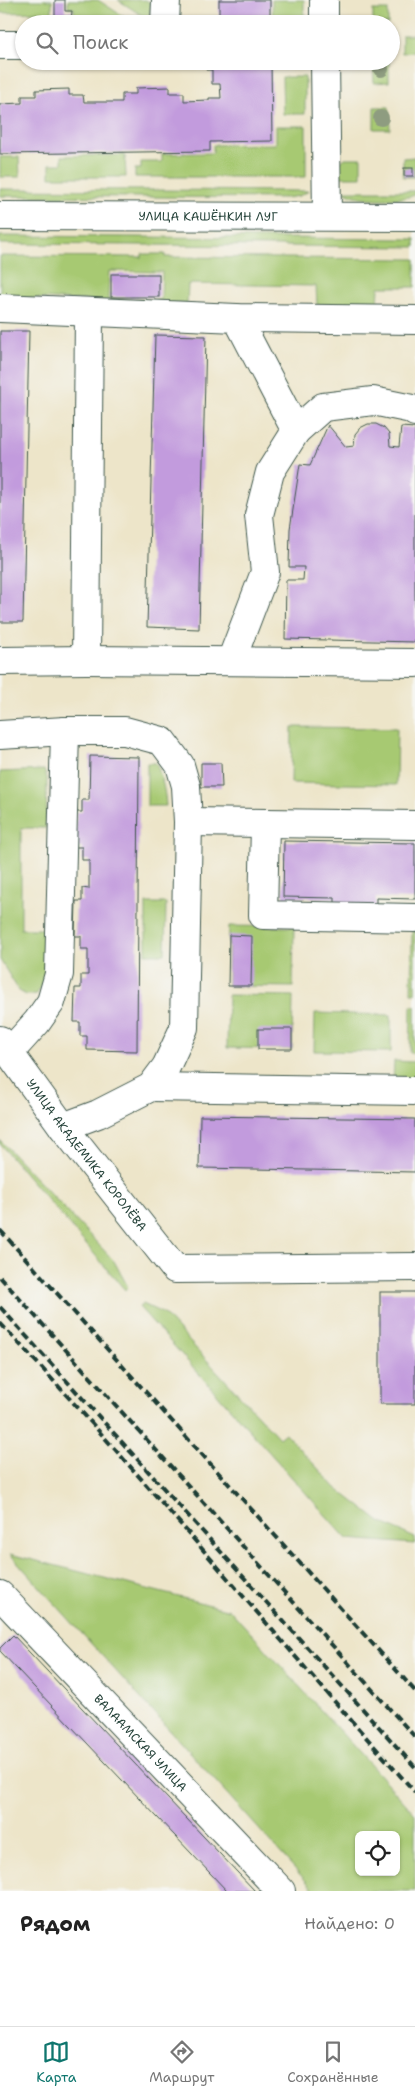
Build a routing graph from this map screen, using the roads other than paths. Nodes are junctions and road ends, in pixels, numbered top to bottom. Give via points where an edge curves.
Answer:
1 (166, 0) edge
2 (324, 0) edge
3 (165, 15) edge
4 (324, 15) edge
5 (0, 45) edge
6 (15, 45) edge
7 (325, 70) edge
8 (0, 216) edge
9 (327, 216) junction
10 (415, 216) edge
11 (0, 308) edge
12 (89, 312) junction
13 (237, 318) junction
14 (415, 320) edge
15 (415, 412) edge
16 (296, 431) junction
17 (86, 660) junction
18 (231, 660) junction
19 (0, 661) edge
20 (415, 664) edge
21 (64, 731) junction
22 (0, 735) edge
23 (188, 822) junction
24 (265, 823) junction
25 (415, 826) edge
26 (415, 918) edge
27 (4, 1047) edge
28 (151, 1088) junction
29 (415, 1091) edge
30 (63, 1127) junction
31 (415, 1267) edge
32 (0, 1595) edge
33 (281, 1891) edge

1 - 3 street
2 - 4 street
5 - 6 street
7 - 9 street
8 - 9 street, УЛИЦА КАШЁНКИН ЛУГ
9 - 10 street, УЛИЦА КАШЁНКИН ЛУГ
11 - 12 street
12 - 13 street
12 - 17 street
13 - 14 street
13 - 16 street
15 - 16 street via 373,401 324,408
16 - 18 street via 270,472 259,514 265,572
17 - 18 street
17 - 19 street
18 - 20 street
21 - 22 street
21 - 23 street via 125,730 162,741 180,765 186,786
21 - 27 street via 59,974 51,1002 37,1022
23 - 24 street
23 - 28 street via 184,1028 166,1067
24 - 25 street
24 - 26 street via 254,872 263,915
27 - 30 street, УЛИЦА АКАДЕМИКА КОРОЛЁВА
28 - 29 street
28 - 30 street
30 - 31 street, УЛИЦА АКАДЕМИКА КОРОЛЁВА via 175,1269
32 - 33 street, ВАЛААМСКАЯ УЛИЦА

